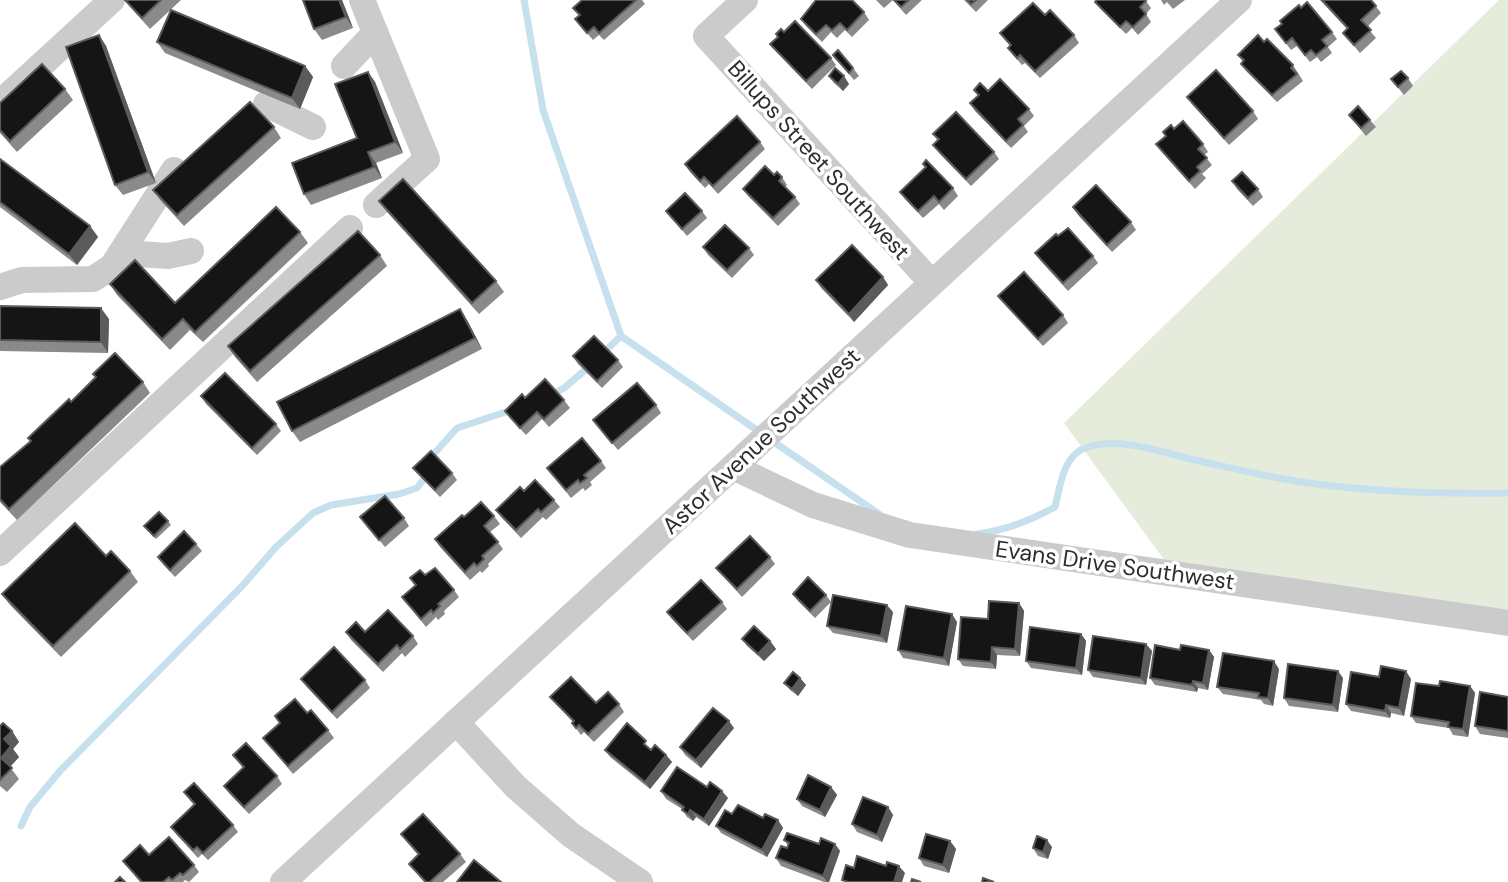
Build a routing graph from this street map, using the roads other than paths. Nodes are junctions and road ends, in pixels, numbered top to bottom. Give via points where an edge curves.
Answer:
1 (112, 0) edge
2 (362, 0) edge
3 (746, 0) edge
4 (1239, 0) edge
5 (375, 33) junction
6 (344, 66) dead end
7 (0, 103) edge
8 (266, 104) edge
9 (313, 127) dead end
10 (174, 170) edge
11 (376, 205) dead end
12 (351, 228) dead end
13 (191, 251) dead end
14 (113, 265) junction
15 (932, 283) junction
16 (0, 287) edge
17 (733, 467) junction
18 (0, 553) edge
19 (1508, 623) edge
20 (456, 722) junction
21 (283, 882) edge
22 (640, 882) edge

1 - 7 street
2 - 5 street
3 - 15 street, Billups Street Southwest via 706,36
4 - 15 street, Astor Avenue Southwest
5 - 6 street
5 - 11 street via 427,159
8 - 9 street
10 - 14 street
12 - 18 street
13 - 14 street via 168,256 138,254
14 - 16 street via 93,279 22,280
15 - 17 street, Astor Avenue Southwest
17 - 19 street, Evans Drive Southwest via 813,505 910,535
17 - 20 street, Astor Avenue Southwest
20 - 21 street, Astor Avenue Southwest
20 - 22 street via 516,788 571,835

